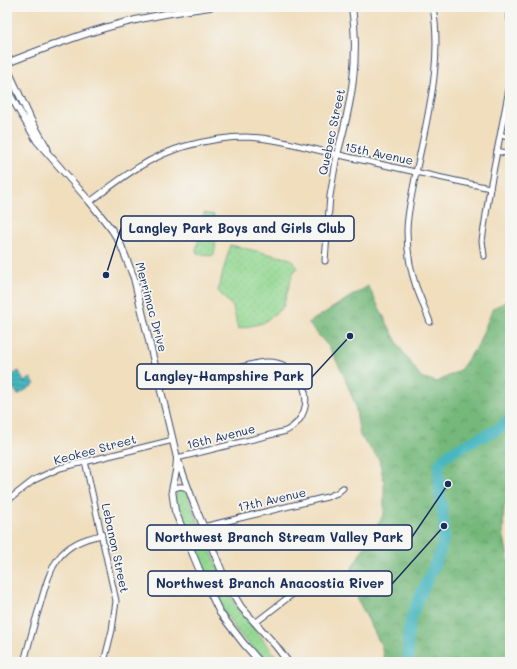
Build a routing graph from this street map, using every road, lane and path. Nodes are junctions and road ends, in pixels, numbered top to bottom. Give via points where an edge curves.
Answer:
1 (210, 7) edge
2 (352, 7) edge
3 (433, 7) edge
4 (509, 10) edge
5 (510, 20) edge
6 (7, 63) edge
7 (7, 68) edge
8 (510, 84) edge
9 (7, 90) edge
10 (501, 136) junction
11 (510, 138) edge
12 (498, 151) junction
13 (510, 154) edge
14 (337, 155) junction
15 (54, 159) junction
16 (416, 172) junction
17 (490, 188) junction
18 (90, 202) junction
19 (484, 256) dead end
20 (325, 261) dead end
21 (430, 322) dead end
22 (160, 387) junction
23 (173, 440) junction
24 (177, 458) junction
25 (85, 461) junction
26 (343, 488) dead end
27 (172, 490) junction
28 (189, 491) junction
29 (7, 501) edge
30 (203, 527) junction
31 (102, 535) junction
32 (307, 583) dead end
33 (255, 623) junction
34 (24, 662) edge
35 (104, 662) edge
36 (260, 662) edge
37 (288, 662) edge

1 - 6 street via 122,24
2 - 14 street, Quebec Street via 356,44 355,76
3 - 16 street via 436,72
4 - 5 street
7 - 15 street, Merrimac Drive via 31,120
8 - 10 street
9 - 15 street, Merrimac Drive via 37,141
10 - 11 street
10 - 12 street
12 - 13 street
12 - 17 street
14 - 16 street, 15th Avenue
14 - 18 street, 15th Avenue via 301,145 247,137 203,143 173,150 142,164
14 - 20 street, Quebec Street via 330,196
15 - 18 street, Merrimac Drive
16 - 17 street, 15th Avenue
16 - 21 street via 409,212 408,240 410,261
17 - 19 street via 482,241
18 - 22 street, Merrimac Drive via 112,230 129,264
22 - 23 street, Merrimac Drive
22 - 24 street, 16th Avenue via 264,362 275,362 292,369 300,379 304,392 306,404 300,418 286,431
23 - 24 street, Merrimac Drive
23 - 25 street, Keokee Street
24 - 27 street, Merrimac Drive
24 - 28 street, Merrimac Drive
25 - 29 street, Keokee Street via 44,475
25 - 31 street, Lebanon Street
26 - 30 street, 17th Avenue via 327,497
27 - 28 street via 183,486
27 - 36 street, Merrimac Drive via 176,511 215,602 225,621
28 - 30 street, Merrimac Drive
30 - 33 street, Merrimac Drive via 230,588
31 - 34 street via 76,542 63,552 52,566
31 - 35 street, Lebanon Street via 116,601
32 - 33 street
33 - 37 street, Merrimac Drive

